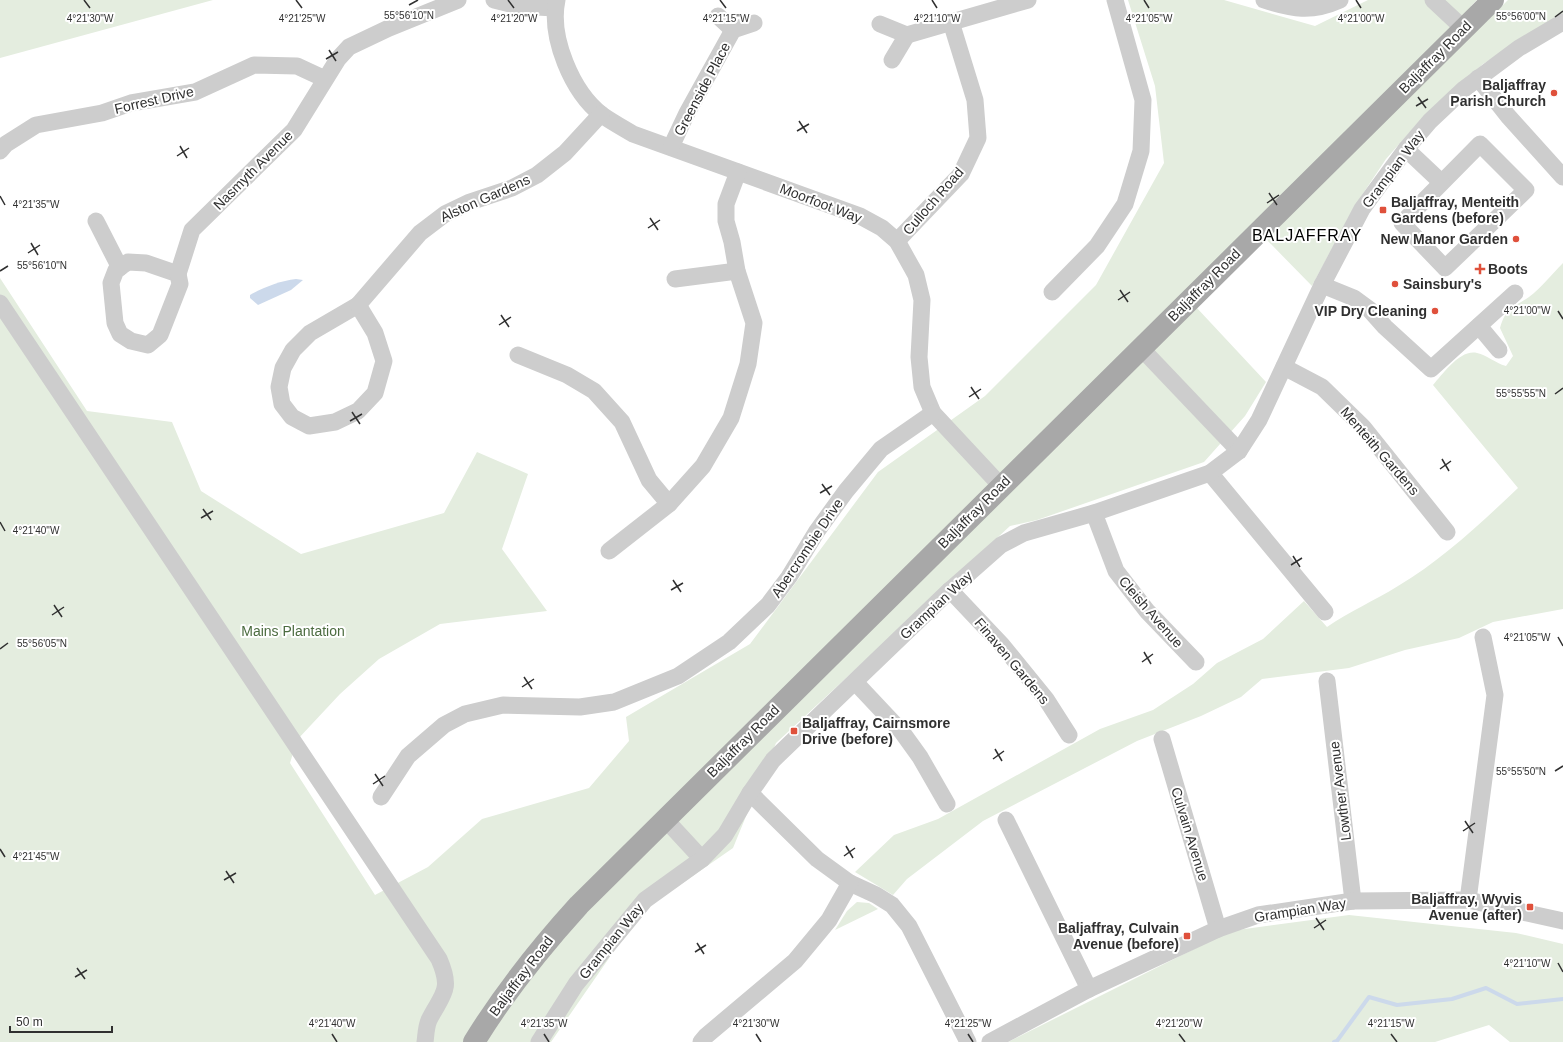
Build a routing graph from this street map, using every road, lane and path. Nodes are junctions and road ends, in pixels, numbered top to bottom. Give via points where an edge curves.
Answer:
1 (458, 0) edge
2 (494, 0) edge
3 (1028, 0) edge
4 (1115, 0) edge
5 (1264, 0) edge
6 (1340, 0) edge
7 (1433, 0) edge
8 (1493, 0) edge
9 (556, 4) edge
10 (718, 16) dead end
11 (951, 22) junction
12 (1563, 22) edge
13 (754, 23) dead end
14 (880, 24) dead end
15 (1464, 29) junction
16 (733, 30) junction
17 (907, 35) junction
18 (892, 60) dead end
19 (1478, 78) junction
20 (325, 79) junction
21 (601, 114) junction
22 (2, 144) edge
23 (671, 147) junction
24 (1406, 149) junction
25 (738, 172) junction
26 (1563, 177) edge
27 (1442, 182) junction
28 (96, 221) dead end
29 (897, 241) junction
30 (120, 268) junction
31 (737, 271) junction
32 (178, 274) junction
33 (675, 278) dead end
34 (1322, 285) junction
35 (1052, 292) dead end
36 (1515, 294) dead end
37 (0, 303) edge
38 (358, 305) junction
39 (1479, 326) junction
40 (1140, 347) junction
41 (1499, 350) dead end
42 (518, 355) dead end
43 (1284, 367) junction
44 (933, 413) junction
45 (1239, 451) junction
46 (1210, 473) junction
47 (1000, 486) junction
48 (669, 504) junction
49 (1094, 513) junction
50 (1447, 532) dead end
51 (609, 551) dead end
52 (950, 590) junction
53 (1325, 612) dead end
54 (1484, 637) dead end
55 (1196, 662) dead end
56 (1327, 681) dead end
57 (856, 682) junction
58 (1070, 735) dead end
59 (1162, 739) dead end
60 (750, 793) junction
61 (381, 797) dead end
62 (947, 804) dead end
63 (665, 819) junction
64 (1006, 820) dead end
65 (702, 859) junction
66 (850, 883) junction
67 (1468, 900) junction
68 (1353, 902) junction
69 (1563, 921) edge
70 (1218, 929) junction
71 (1089, 989) junction
72 (425, 1042) edge
73 (474, 1042) edge
74 (539, 1042) edge
75 (701, 1042) edge
76 (968, 1042) edge
77 (990, 1042) edge

1 - 20 street, Nasmyth Avenue via 349,47
2 - 9 street via 518,6
3 - 11 street
4 - 35 street via 1143,100 1141,151 1125,204 1097,246
5 - 6 street via 1291,8 1326,6
7 - 15 street
8 - 15 main road, Baljaffray Road
9 - 21 street, Moorfoot Way via 559,49 584,96
10 - 16 street, Greenside Place
11 - 17 street
11 - 29 street, Culloch Road via 975,100 978,138 961,174
12 - 19 street, Grampian Way via 1519,48
13 - 16 street, Greenside Place
14 - 17 street
15 - 40 main road, Baljaffray Road
16 - 23 street, Greenside Place
17 - 18 street
19 - 24 street, Grampian Way via 1430,121
19 - 26 street
20 - 22 street, Forrest Drive via 297,66 254,65 195,92 131,103 102,113 36,125
20 - 32 street, Nasmyth Avenue via 294,130 192,230
21 - 23 street, Moorfoot Way via 633,134
21 - 38 street, Alston Gardens via 565,153 537,175 512,188 470,202 445,214 420,233
23 - 25 street, Moorfoot Way
24 - 27 street
24 - 34 street, Grampian Way via 1362,209
25 - 29 street, Moorfoot Way via 860,216 882,228
25 - 31 street via 726,204 726,221
27 - 27 street via 1480,144 1526,190 1445,268 1402,223
28 - 30 street
29 - 44 street, Moorfoot Way via 916,275 922,300 919,357 922,387
30 - 32 street via 128,262 146,263
30 - 32 street, Nasmyth Avenue via 116,270 110,283 115,323 120,334 131,341 148,345 160,335 180,284
31 - 33 street
31 - 48 street via 754,323 748,364 731,418 703,466
34 - 39 street via 1354,298 1369,309 1431,369
34 - 43 street, Grampian Way
36 - 39 street
37 - 72 street via 439,960 444,970 446,985 443,999 428,1022
38 - 38 street, Alston Gardens via 375,333 384,361 375,393 358,411 335,422 309,426 292,417 282,404 279,387 283,368 293,350 310,333
39 - 41 street
40 - 45 street
40 - 47 main road, Baljaffray Road
42 - 48 street via 567,375 594,391 622,422 649,480
43 - 45 street, Grampian Way via 1259,420
43 - 50 street, Menteith Gardens via 1322,387 1363,428
44 - 47 street, Moorfoot Way
44 - 61 street, Abercrombie Drive via 881,449 846,491 768,604 729,642 678,676 614,702 580,707 503,705 466,714 444,725 408,756
45 - 46 street, Grampian Way
46 - 49 street, Grampian Way
46 - 53 street
47 - 63 main road, Baljaffray Road
48 - 51 street
49 - 52 street, Grampian Way via 1024,532 1001,544
49 - 55 street, Cleish Avenue via 1116,571 1147,611
52 - 57 street, Grampian Way
52 - 58 street, Finaven Gardens via 1002,646 1046,699
54 - 67 street via 1495,695
56 - 68 street, Lowther Avenue
57 - 60 street, Grampian Way via 773,760
57 - 62 street via 902,732 920,757
59 - 70 street, Culvain Avenue
60 - 65 street, Grampian Way via 726,835
60 - 66 street via 818,859
63 - 65 street
63 - 73 main road, Baljaffray Road via 579,905 539,950 487,1020
64 - 71 street
65 - 74 street, Grampian Way via 645,900 576,984
66 - 75 street via 829,920 795,961
66 - 76 street via 876,894 892,905 904,918
67 - 68 street, Grampian Way
67 - 69 street, Grampian Way
68 - 70 street, Grampian Way via 1258,915
70 - 71 street, Grampian Way
71 - 77 street, Grampian Way

